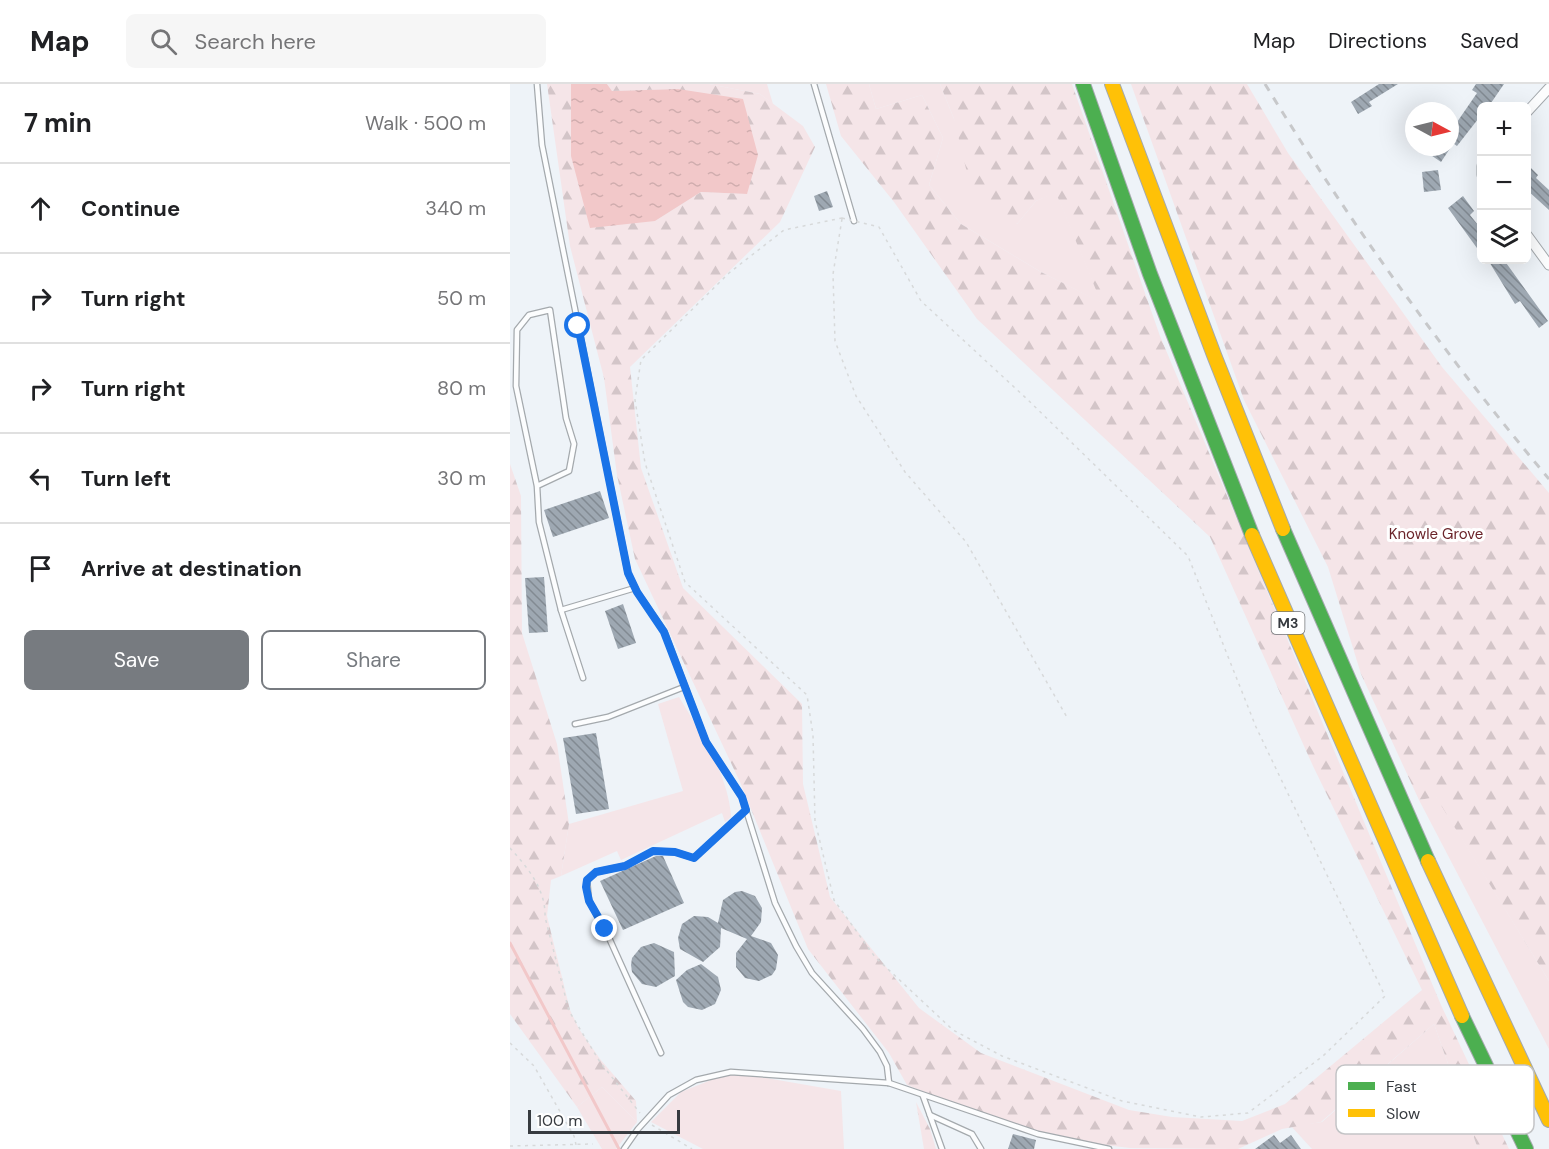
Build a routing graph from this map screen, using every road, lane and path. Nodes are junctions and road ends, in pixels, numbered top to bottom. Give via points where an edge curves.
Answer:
1 (537, 84) edge
2 (814, 84) edge
3 (1083, 84) edge
4 (1112, 84) edge
5 (1549, 88) edge
6 (1531, 108) edge
7 (842, 218) junction
8 (854, 221) junction
9 (1531, 240) edge
10 (1547, 259) edge
11 (537, 486) junction
12 (635, 588) junction
13 (561, 610) junction
14 (583, 678) dead end
15 (684, 687) junction
16 (1068, 718) dead end
17 (575, 724) dead end
18 (746, 810) junction
19 (510, 848) edge
20 (510, 1043) edge
21 (661, 1053) dead end
22 (1486, 1065) edge
23 (1523, 1065) edge
24 (889, 1083) junction
25 (1534, 1088) edge
26 (923, 1096) junction
27 (930, 1115) junction
28 (647, 1120) junction
29 (1549, 1120) edge
30 (1519, 1134) edge
31 (593, 1144) dead end
32 (576, 1145) junction
33 (510, 1146) edge
34 (577, 1149) edge
35 (624, 1149) edge
36 (692, 1149) edge
37 (942, 1149) edge
38 (981, 1149) edge
39 (1109, 1149) edge
40 (1526, 1149) edge

1 - 12 lane via 542,145 624,555
2 - 8 lane
3 - 22 highway, M3 via 1158,298 1254,543
4 - 23 highway, M3 via 1203,330 1310,593 1427,861
5 - 6 street
7 - 8 path
7 - 8 path via 784,230 729,273 641,360 635,400 645,463 685,582 807,695 813,735 815,821 834,900 875,957 953,1030 1002,1056 1122,1101 1201,1117 1248,1113 1323,1056 1385,996 1256,727 1188,556 1028,399 921,301 879,227
7 - 16 path via 833,274 835,341 856,396 905,472 966,542
9 - 10 street
11 - 11 lane via 516,386 517,330 529,315 550,310 566,418 574,444 569,471
11 - 13 lane via 539,522
12 - 13 lane
12 - 15 lane via 664,632
13 - 14 lane
15 - 17 lane via 608,717
15 - 18 lane via 706,742 742,797
18 - 21 lane via 694,858 653,851 625,866 596,872 587,880 589,901
18 - 24 lane via 775,903 796,946 812,972 880,1052
19 - 28 path via 536,880 545,904 560,980 578,1030 633,1107
20 - 32 path via 534,1066
24 - 26 lane
24 - 28 lane via 731,1072 696,1080 669,1095
25 - 29 highway, M3
26 - 27 lane
26 - 39 lane via 1038,1134
27 - 37 lane
27 - 38 lane via 972,1134
28 - 35 lane
28 - 36 path
30 - 40 highway, M3
31 - 32 path
32 - 33 path
32 - 34 path

